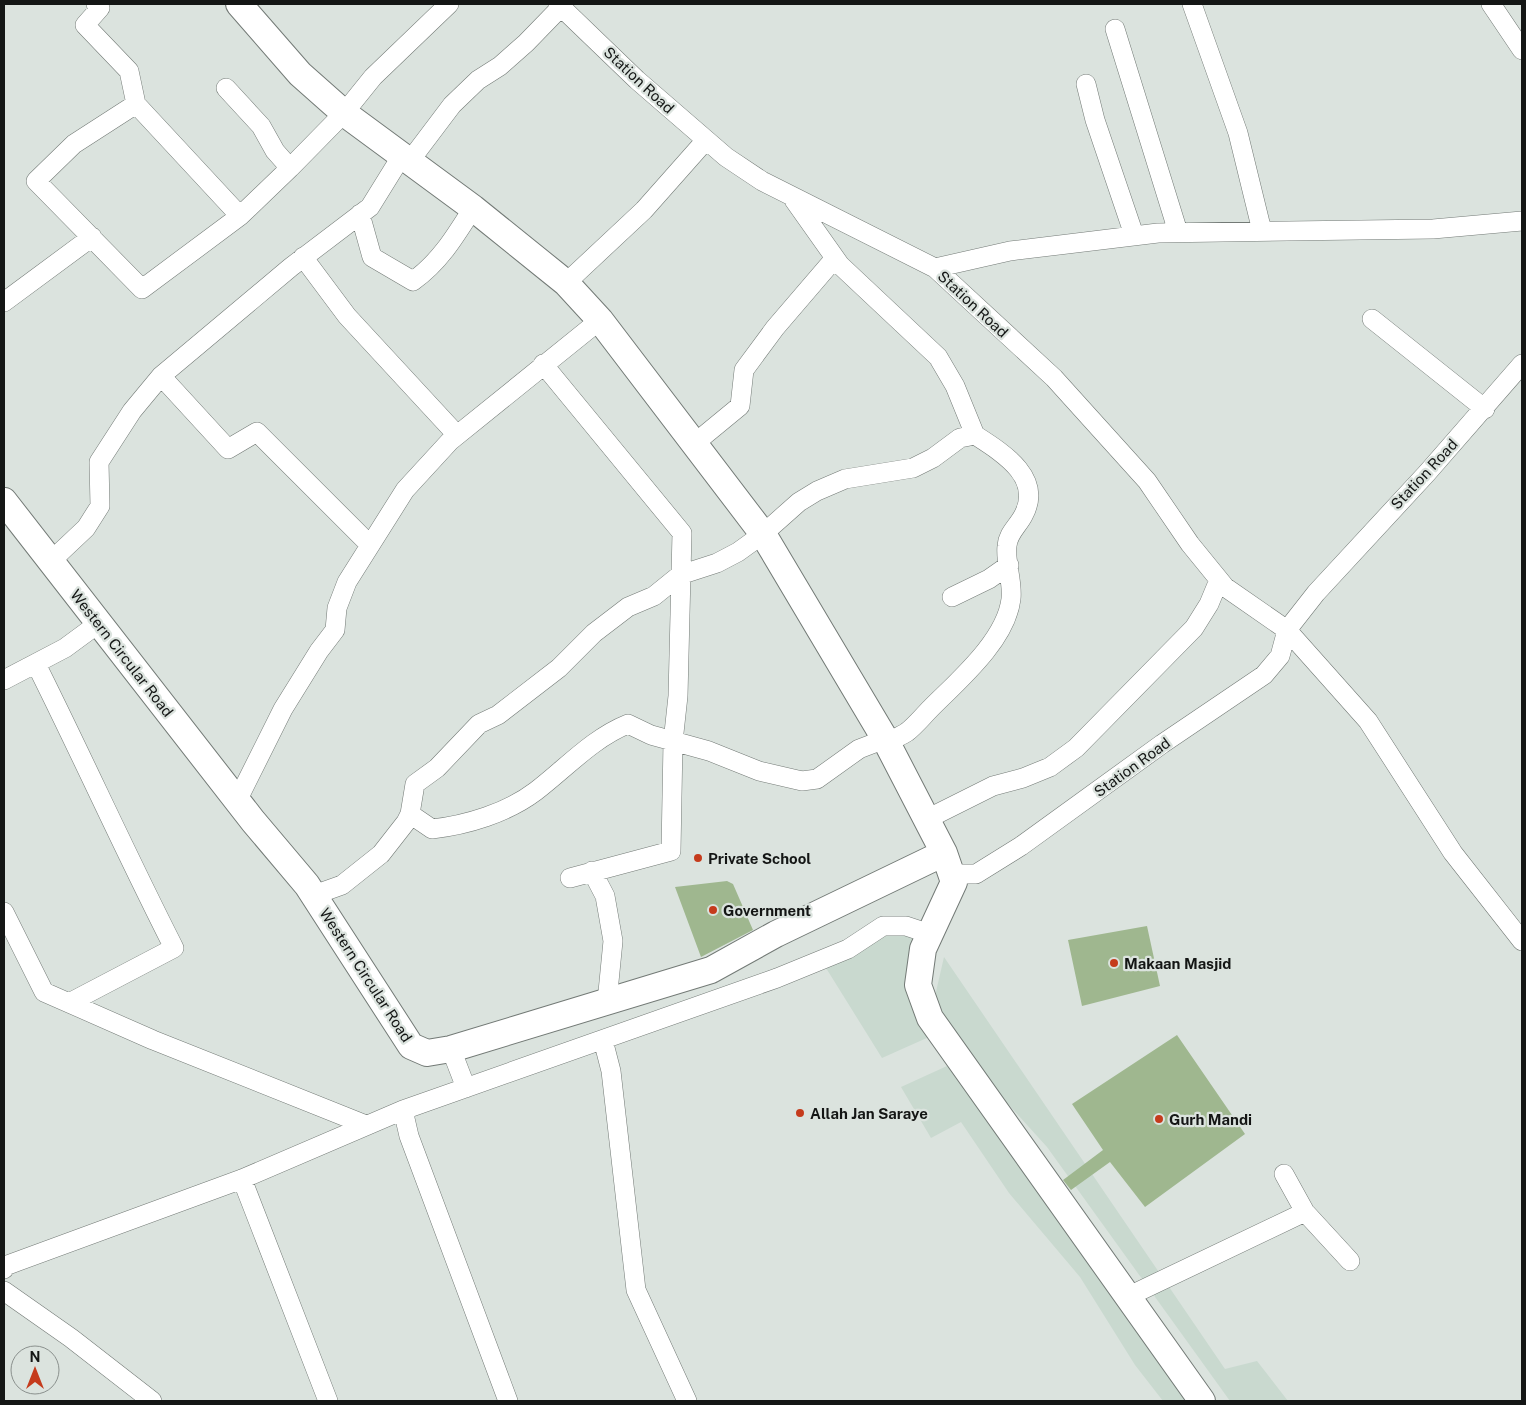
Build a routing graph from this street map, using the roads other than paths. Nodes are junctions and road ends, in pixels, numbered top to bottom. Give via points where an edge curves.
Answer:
1 (96, 4) edge
2 (239, 4) edge
3 (449, 4) edge
4 (1192, 4) edge
5 (1490, 4) edge
6 (559, 6) edge
7 (1115, 29) dead end
8 (1522, 50) edge
9 (1086, 84) dead end
10 (226, 88) dead end
11 (136, 104) junction
12 (344, 113) junction
13 (706, 140) junction
14 (405, 159) junction
15 (290, 168) junction
16 (792, 196) junction
17 (473, 208) junction
18 (360, 214) junction
19 (240, 216) junction
20 (1522, 221) edge
21 (1262, 231) junction
22 (1178, 232) junction
23 (1134, 235) junction
24 (92, 237) junction
25 (303, 257) junction
26 (835, 258) junction
27 (935, 268) junction
28 (566, 283) junction
29 (4, 302) edge
30 (1372, 318) dead end
31 (600, 320) junction
32 (543, 364) junction
33 (1522, 364) edge
34 (161, 376) junction
35 (1485, 409) junction
36 (457, 435) junction
37 (975, 435) junction
38 (695, 443) junction
39 (4, 500) edge
40 (764, 534) junction
41 (369, 544) junction
42 (51, 561) junction
43 (1009, 565) junction
44 (680, 575) junction
45 (1219, 580) junction
46 (952, 597) dead end
47 (99, 623) junction
48 (1288, 630) junction
49 (36, 664) junction
50 (4, 680) edge
51 (886, 741) junction
52 (673, 742) junction
53 (237, 801) junction
54 (410, 814) junction
55 (926, 819) junction
56 (948, 864) junction
57 (592, 871) junction
58 (570, 878) dead end
59 (314, 895) junction
60 (4, 912) edge
61 (930, 934) junction
62 (1522, 941) edge
63 (607, 1002) junction
64 (69, 1003) junction
65 (603, 1040) junction
66 (451, 1049) junction
67 (466, 1088) junction
68 (403, 1110) junction
69 (366, 1125) junction
70 (1284, 1174) dead end
71 (242, 1179) junction
72 (1305, 1212) junction
73 (1350, 1261) dead end
74 (4, 1269) edge
75 (4, 1290) edge
76 (1127, 1297) junction
77 (152, 1401) edge
78 (328, 1401) edge
79 (508, 1401) edge
80 (687, 1401) edge
81 (1202, 1401) edge

1 - 11 street via 100,8 85,26 129,71
2 - 12 main road via 300,74
3 - 12 street via 373,77
4 - 21 street via 1238,134
5 - 8 street
6 - 13 street, Station Road
6 - 14 street via 526,43 452,105
7 - 22 street
9 - 23 street
10 - 15 street via 261,126 275,151
11 - 19 street
11 - 24 street via 74,144 36,181
12 - 14 main road
12 - 15 street
13 - 16 street, Station Road via 762,181
13 - 28 street via 644,210
14 - 17 main road
14 - 18 street via 370,207
15 - 19 street
16 - 26 street
16 - 27 street, Station Road
17 - 18 street via 448,247 428,270 413,281 372,257
17 - 28 main road
18 - 25 street
19 - 24 street via 142,289
20 - 21 street via 1433,229
21 - 22 street
22 - 23 street
23 - 27 street via 1010,251
24 - 29 street
25 - 34 street
25 - 36 street via 347,316
26 - 37 street via 938,357 955,386
26 - 38 street via 744,370 740,406
27 - 45 street, Station Road via 1054,378 1147,481
28 - 31 main road
30 - 35 street
31 - 32 street
31 - 38 main road
32 - 36 street
32 - 44 street via 682,533
33 - 35 street, Station Road
34 - 41 street via 228,449 257,432
34 - 42 street via 132,411 99,462 100,506 86,528
35 - 48 street, Station Road via 1316,593
36 - 41 street via 405,490
37 - 40 street via 960,438 933,458 912,468 845,479 818,491 799,502
37 - 43 street via 1021,470 1029,490 1024,513 1010,533 1007,544
38 - 40 main road
39 - 42 main road, Western Circular Road
40 - 44 street via 717,563
40 - 51 main road
41 - 53 street via 347,582 337,608 335,630 283,709
42 - 47 main road, Western Circular Road
43 - 46 street
43 - 51 street via 1011,599 992,641 921,719 907,732
44 - 52 street via 678,696
44 - 54 street via 654,596 628,607 559,668 498,715 479,724 437,768 415,784
45 - 48 street, Station Road via 1225,588
45 - 55 street via 1210,604 1194,628 1076,748 1050,767 993,786
47 - 49 street
47 - 53 main road, Western Circular Road
48 - 56 street, Station Road via 1280,656 1264,675 1021,846 976,874
48 - 62 street via 1368,721 1453,853
49 - 50 street
49 - 64 street via 174,948
51 - 52 street via 859,749 817,779 802,781 759,772 709,751
51 - 55 main road
52 - 54 street via 628,724 610,731 533,793 498,812 468,823 432,829
52 - 57 street via 670,851
53 - 59 main road, Western Circular Road
54 - 59 street via 381,854 342,885
55 - 56 main road
56 - 61 main road via 954,882
56 - 63 main road, Western Circular Road via 776,934 711,970
57 - 58 street
57 - 63 street via 605,896 614,941
59 - 66 main road, Western Circular Road via 412,1046 427,1053
60 - 64 street via 44,992
61 - 65 street via 906,926 883,926 848,949 777,978
61 - 76 main road via 923,949 918,985 930,1018
63 - 66 main road, Western Circular Road
64 - 69 street
65 - 67 street
65 - 80 street via 611,1071 636,1290
66 - 67 street
67 - 68 street
68 - 69 street
68 - 79 street via 409,1136
69 - 71 street
70 - 72 street
71 - 74 street
71 - 78 street
72 - 73 street
72 - 76 street
75 - 77 street
76 - 81 main road

